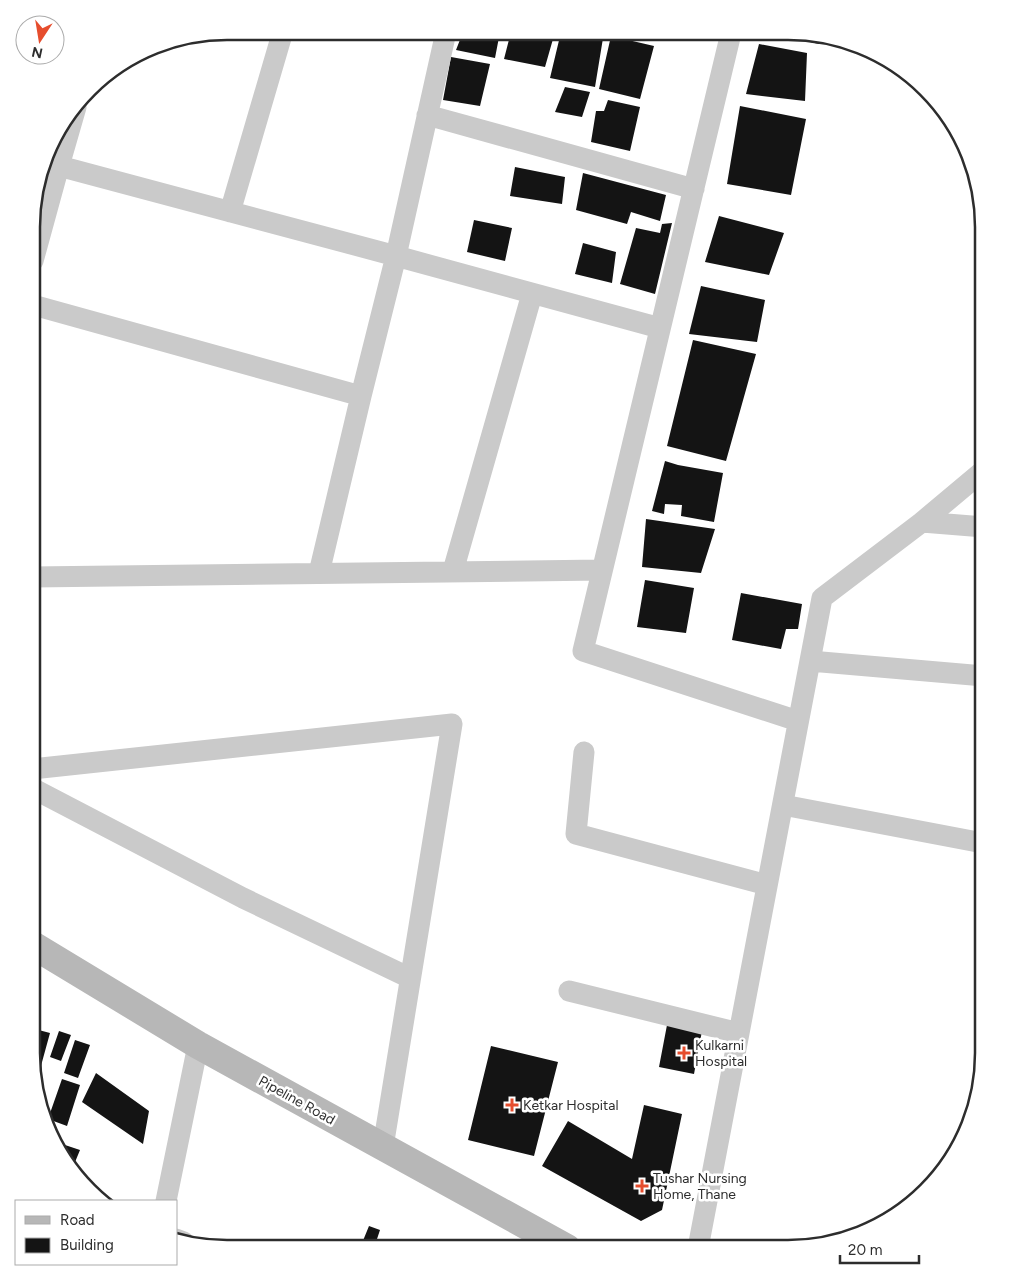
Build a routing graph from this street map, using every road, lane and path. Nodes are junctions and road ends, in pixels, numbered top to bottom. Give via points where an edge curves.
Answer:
1 (280, 40) edge
2 (444, 40) edge
3 (724, 40) edge
4 (427, 114) junction
5 (71, 124) edge
6 (59, 166) junction
7 (694, 189) junction
8 (230, 212) junction
9 (40, 235) edge
10 (396, 256) junction
11 (532, 294) junction
12 (40, 307) edge
13 (660, 328) junction
14 (361, 396) junction
15 (975, 478) edge
16 (922, 522) junction
17 (975, 526) edge
18 (602, 570) junction
19 (453, 571) junction
20 (319, 573) junction
21 (40, 577) edge
22 (810, 661) junction
23 (975, 675) edge
24 (798, 721) junction
25 (584, 752) dead end
26 (40, 768) edge
27 (40, 792) edge
28 (783, 805) junction
29 (975, 841) edge
30 (767, 885) junction
31 (40, 949) edge
32 (410, 978) junction
33 (569, 992) dead end
34 (739, 1033) junction
35 (198, 1045) junction
36 (382, 1147) junction
37 (166, 1200) edge
38 (552, 1240) edge
39 (700, 1240) edge

1 - 8 street
2 - 4 street
3 - 7 street
4 - 7 street
4 - 10 street
5 - 6 street
6 - 8 street
6 - 9 street
7 - 13 street
8 - 10 street
10 - 11 street
10 - 14 street
11 - 13 street
11 - 19 street
12 - 14 street
13 - 18 street
14 - 20 street
15 - 16 street
16 - 17 street
16 - 22 street via 822,598
18 - 19 street
18 - 24 street via 583,651
19 - 20 street
20 - 21 street
22 - 23 street
22 - 24 street
24 - 28 street
25 - 30 street via 576,834
26 - 32 street via 452,724
27 - 32 street via 243,898
28 - 29 street
28 - 30 street
30 - 34 street
31 - 35 main road, Pipeline Road
32 - 36 street
33 - 34 street
34 - 39 street
35 - 36 main road, Pipeline Road
35 - 37 street
36 - 38 main road, Pipeline Road

